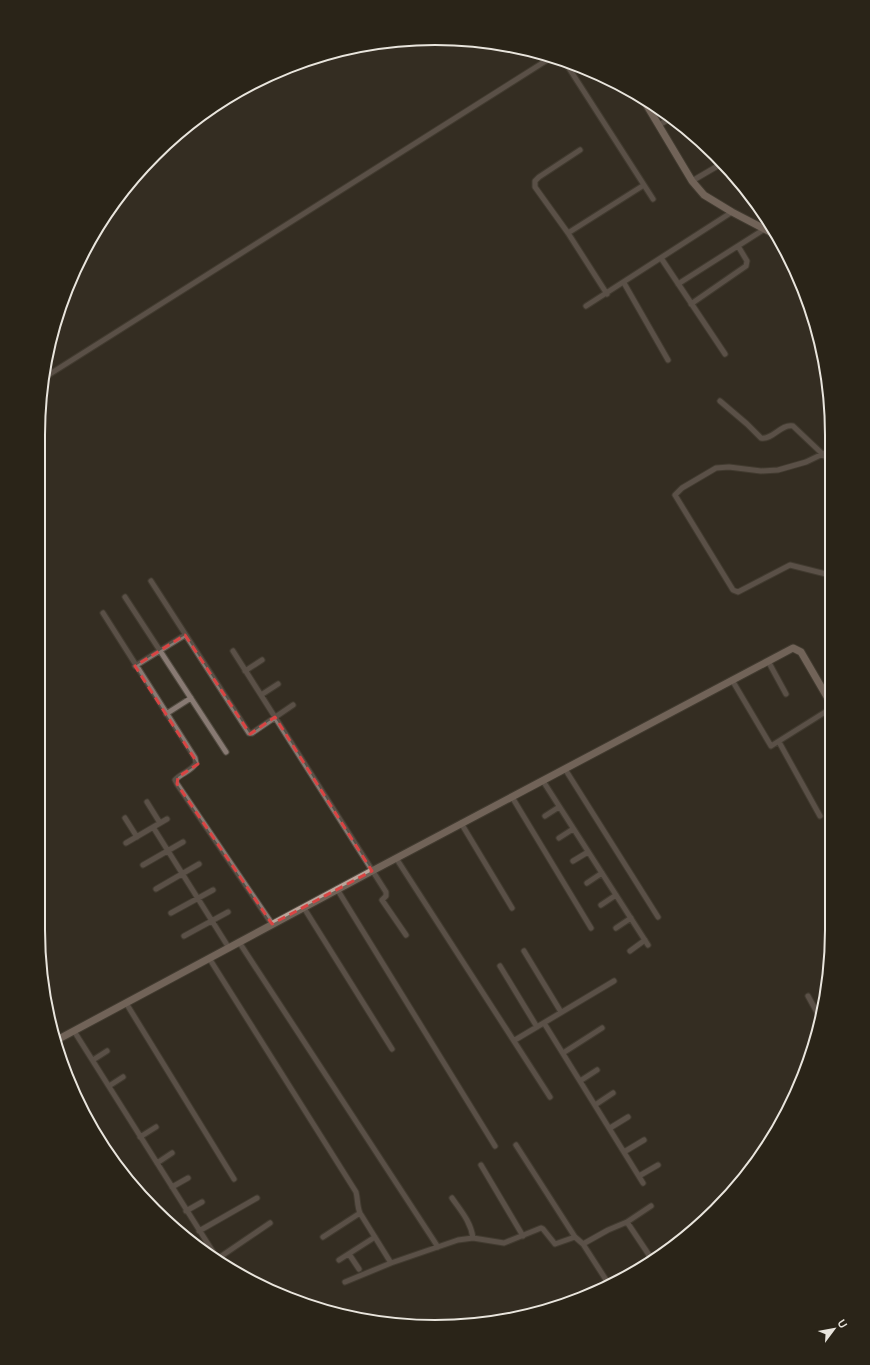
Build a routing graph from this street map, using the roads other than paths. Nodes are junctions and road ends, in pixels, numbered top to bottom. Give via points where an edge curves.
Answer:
1 (545, 61) edge
2 (570, 70) edge
3 (649, 109) edge
4 (652, 114) joint
5 (666, 122) edge
6 (659, 126) junction
7 (580, 150) dead end
8 (717, 166) edge
9 (692, 181) junction
10 (644, 186) junction
11 (653, 199) dead end
12 (732, 212) junction
13 (763, 230) junction
14 (768, 232) edge
15 (568, 233) junction
16 (738, 246) junction
17 (661, 258) junction
18 (624, 283) junction
19 (678, 284) junction
20 (607, 294) junction
21 (692, 304) junction
22 (586, 306) dead end
23 (725, 354) dead end
24 (668, 360) dead end
25 (49, 375) edge
26 (720, 401) dead end
27 (824, 455) joint
28 (825, 574) edge
29 (150, 581) dead end
30 (125, 596) dead end
31 (102, 613) dead end
32 (185, 635) junction
33 (160, 650) junction
34 (233, 651) dead end
35 (262, 660) dead end
36 (768, 661) junction
37 (135, 666) junction
38 (245, 671) junction
39 (732, 680) junction
40 (278, 684) dead end
41 (825, 693) edge
42 (786, 694) dead end
43 (261, 695) junction
44 (191, 698) junction
45 (293, 705) dead end
46 (825, 712) edge
47 (166, 714) junction
48 (275, 718) junction
49 (779, 742) junction
50 (226, 752) dead end
51 (565, 769) junction
52 (543, 780) junction
53 (512, 797) junction
54 (147, 802) dead end
55 (559, 807) junction
56 (545, 816) dead end
57 (820, 816) dead end
58 (125, 818) dead end
59 (167, 819) dead end
60 (462, 823) junction
61 (160, 824) junction
62 (153, 827) junction
63 (573, 829) junction
64 (137, 837) junction
65 (559, 838) dead end
66 (183, 842) dead end
67 (126, 843) dead end
68 (168, 851) junction
69 (588, 852) junction
70 (396, 858) junction
71 (574, 861) dead end
72 (199, 864) dead end
73 (143, 865) dead end
74 (372, 871) junction
75 (602, 873) junction
76 (182, 874) junction
77 (587, 883) dead end
78 (156, 889) dead end
79 (213, 890) dead end
80 (337, 890) junction
81 (616, 895) junction
82 (198, 898) junction
83 (601, 905) dead end
84 (304, 908) junction
85 (512, 908) dead end
86 (228, 912) dead end
87 (171, 913) dead end
88 (658, 917) dead end
89 (631, 918) junction
90 (212, 921) junction
91 (272, 924) junction
92 (591, 928) dead end
93 (616, 928) dead end
94 (406, 935) dead end
95 (184, 936) dead end
96 (239, 942) junction
97 (229, 948) junction
98 (524, 951) dead end
99 (630, 951) dead end
100 (209, 958) junction
101 (500, 966) dead end
102 (614, 981) dead end
103 (808, 996) dead end
104 (126, 1003) junction
105 (561, 1012) junction
106 (817, 1012) edge
107 (544, 1022) junction
108 (537, 1027) junction
109 (602, 1028) dead end
110 (74, 1031) junction
111 (60, 1038) edge
112 (515, 1040) junction
113 (392, 1049) dead end
114 (107, 1051) dead end
115 (563, 1053) junction
116 (93, 1060) junction
117 (597, 1070) dead end
118 (122, 1077) dead end
119 (580, 1081) junction
120 (109, 1086) junction
121 (613, 1093) dead end
122 (550, 1098) dead end
123 (595, 1105) junction
124 (628, 1117) dead end
125 (156, 1127) dead end
126 (610, 1128) junction
127 (140, 1136) junction
128 (644, 1140) dead end
129 (516, 1145) dead end
130 (495, 1146) dead end
131 (624, 1152) junction
132 (172, 1153) dead end
133 (157, 1163) junction
134 (658, 1165) dead end
135 (481, 1166) dead end
136 (639, 1176) junction
137 (188, 1178) dead end
138 (234, 1179) dead end
139 (643, 1183) dead end
140 (172, 1187) junction
141 (257, 1198) dead end
142 (452, 1198) dead end
143 (202, 1202) dead end
144 (651, 1206) dead end
145 (186, 1211) junction
146 (360, 1213) junction
147 (627, 1222) junction
148 (270, 1223) dead end
149 (199, 1231) junction
150 (523, 1236) junction
151 (575, 1236) junction
152 (323, 1237) dead end
153 (375, 1237) junction
154 (473, 1238) junction
155 (584, 1244) junction
156 (438, 1247) junction
157 (211, 1248) edge
158 (349, 1254) junction
159 (220, 1255) edge
160 (649, 1256) edge
161 (339, 1260) dead end
162 (391, 1263) junction
163 (359, 1269) dead end
164 (606, 1280) edge
165 (345, 1282) dead end

1 - 25 street
2 - 10 street
3 - 4 street
4 - 6 street
5 - 6 street
6 - 9 street
7 - 15 street via 534,183
8 - 9 street
9 - 12 street via 704,195
10 - 11 street
10 - 15 street
12 - 13 street
12 - 17 street
13 - 14 street
13 - 16 street
15 - 20 street
16 - 19 street
16 - 21 street via 747,261 746,266
17 - 18 street
17 - 19 street
18 - 20 street
18 - 24 street
19 - 21 street
20 - 22 street
21 - 23 street
26 - 27 street via 761,438 765,439 785,427 793,426
27 - 28 street via 778,470 716,468 675,495 733,590 738,592 790,565
29 - 32 street
30 - 33 street
31 - 37 street
32 - 33 street
32 - 48 street via 249,733
33 - 37 street
33 - 44 street
34 - 38 street
35 - 38 street
36 - 39 street
36 - 41 street via 793,648 798,649
36 - 42 street
37 - 47 street
38 - 43 street
39 - 49 street via 771,746
39 - 51 street
40 - 43 street
43 - 48 street
44 - 47 street
44 - 50 street
45 - 48 street
46 - 49 street
47 - 91 street via 196,763 175,780 177,784
48 - 74 street
49 - 57 street
51 - 52 street
51 - 88 street
52 - 53 street
52 - 55 street
53 - 60 street
53 - 92 street
54 - 61 street
55 - 56 street
55 - 63 street
58 - 64 street
59 - 61 street
60 - 70 street
60 - 85 street
61 - 62 street
62 - 64 street
62 - 68 street
63 - 65 street
63 - 69 street
64 - 67 street
66 - 68 street
68 - 73 street
68 - 76 street
69 - 71 street
69 - 75 street
70 - 74 street
70 - 112 street
72 - 76 street
74 - 80 street
74 - 94 street via 386,892 382,900
75 - 77 street
75 - 81 street
76 - 78 street
76 - 82 street
79 - 82 street
80 - 84 street
80 - 130 street
81 - 83 street
81 - 89 street
82 - 87 street
82 - 90 street
84 - 91 street
84 - 113 street
86 - 90 street
89 - 93 street
89 - 99 street via 647,943
90 - 95 street
90 - 97 street
91 - 96 street
96 - 97 street
96 - 156 street
97 - 100 street
98 - 105 street
100 - 104 street
100 - 146 street via 356,1192
101 - 108 street
102 - 105 street
103 - 106 street
104 - 110 street
104 - 138 street
105 - 107 street
107 - 108 street
107 - 115 street
108 - 112 street
109 - 115 street
110 - 111 street
110 - 116 street
112 - 122 street
114 - 116 street
115 - 119 street
116 - 120 street
117 - 119 street
118 - 120 street
119 - 123 street
120 - 127 street
121 - 123 street
123 - 126 street
124 - 126 street
125 - 127 street
126 - 131 street
127 - 133 street
128 - 131 street
129 - 151 street
131 - 136 street
132 - 133 street
133 - 140 street
134 - 136 street
135 - 150 street
136 - 139 street
137 - 140 street
140 - 145 street
141 - 149 street
142 - 154 street via 468,1220
143 - 145 street
144 - 147 street
145 - 149 street
146 - 152 street
146 - 153 street
147 - 155 street
147 - 160 street
148 - 159 street
149 - 157 street
150 - 151 street via 540,1228 555,1244
150 - 154 street via 504,1243
151 - 155 street
153 - 158 street
153 - 162 street
154 - 156 street
155 - 164 street
156 - 162 street
158 - 161 street
158 - 163 street
162 - 165 street

